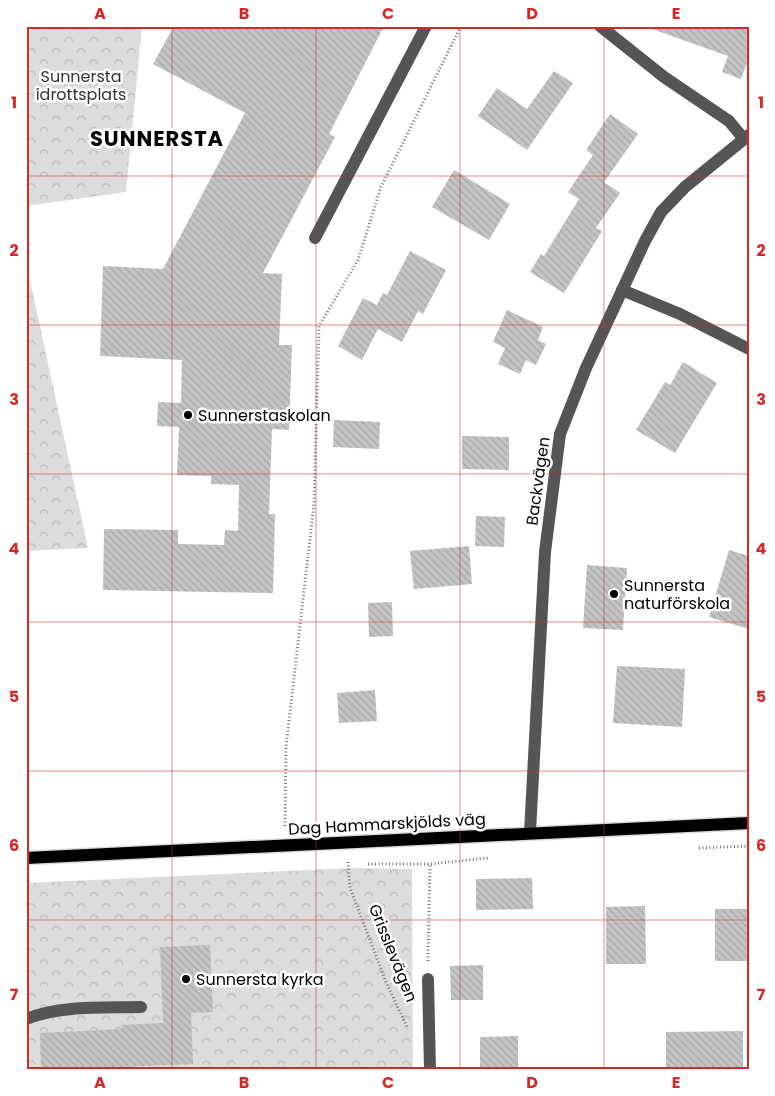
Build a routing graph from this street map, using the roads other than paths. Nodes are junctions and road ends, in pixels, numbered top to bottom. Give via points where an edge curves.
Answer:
1 (426, 26) edge
2 (600, 26) edge
3 (746, 137) edge
4 (315, 238) dead end
5 (622, 290) junction
6 (749, 349) edge
7 (749, 823) edge
8 (530, 832) junction
9 (26, 858) edge
10 (428, 979) road end
11 (141, 1008) dead end
12 (26, 1019) edge
13 (430, 1070) edge

1 - 4 street
2 - 3 street
3 - 5 street, Backvägen via 685,187 661,212
5 - 6 street via 680,314
5 - 8 street, Backvägen via 560,434 545,552
7 - 8 main road, Dag Hammarskjölds väg
8 - 9 main road, Dag Hammarskjölds väg
10 - 13 street, Grisslevägen
11 - 12 street via 68,1009

